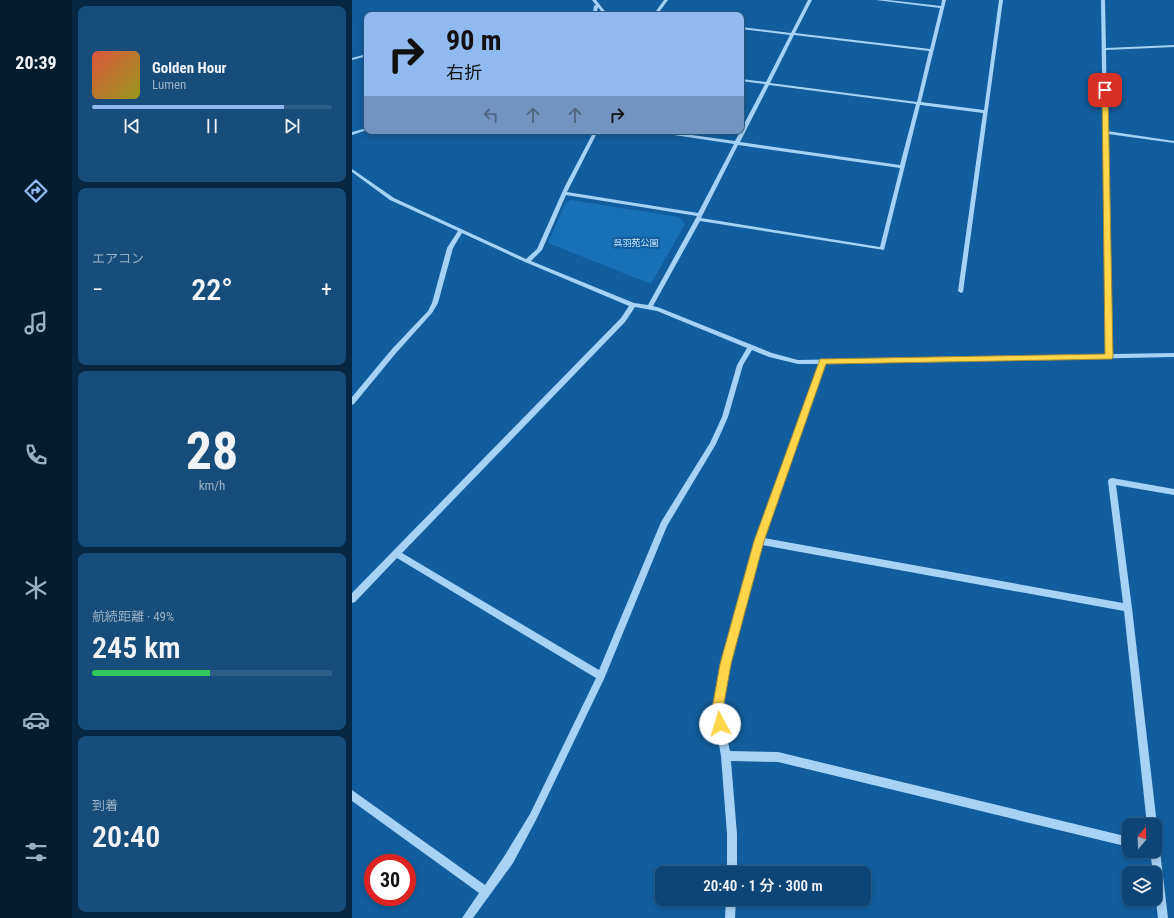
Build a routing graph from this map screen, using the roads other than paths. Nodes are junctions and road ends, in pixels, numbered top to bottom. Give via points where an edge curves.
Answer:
1 (594, 0) edge
2 (666, 0) edge
3 (810, 0) edge
4 (878, 0) edge
5 (944, 0) edge
6 (1001, 0) edge
7 (1103, 0) edge
8 (596, 6) junction
9 (943, 7) junction
10 (595, 12) edge
11 (604, 12) edge
12 (657, 12) edge
13 (744, 28) edge
14 (791, 34) junction
15 (1174, 46) edge
16 (1105, 49) junction
17 (932, 50) junction
18 (364, 56) edge
19 (352, 59) edge
20 (744, 80) edge
21 (767, 83) junction
22 (918, 103) junction
23 (986, 112) junction
24 (744, 126) edge
25 (364, 131) edge
26 (1105, 132) junction
27 (352, 134) edge
28 (594, 134) edge
29 (674, 134) edge
30 (740, 134) edge
31 (1174, 142) edge
32 (735, 143) junction
33 (902, 167) junction
34 (352, 170) edge
35 (564, 193) junction
36 (699, 217) junction
37 (460, 232) junction
38 (527, 261) junction
39 (961, 290) dead end
40 (633, 305) junction
41 (649, 308) junction
42 (750, 347) junction
43 (1174, 355) edge
44 (1109, 357) junction
45 (823, 361) junction
46 (352, 402) edge
47 (1174, 492) edge
48 (759, 541) junction
49 (396, 554) junction
50 (352, 599) edge
51 (1128, 608) junction
52 (600, 676) junction
53 (726, 756) junction
54 (352, 795) edge
55 (1151, 818) edge
56 (1122, 840) edge
57 (1156, 858) edge
58 (732, 866) edge
59 (486, 892) junction
60 (731, 906) edge
61 (467, 918) edge
62 (730, 918) edge
63 (1163, 918) edge

1 - 8 street
2 - 12 street
3 - 14 street
4 - 9 street
5 - 9 street
6 - 23 street
7 - 16 street
8 - 10 street
8 - 11 street
9 - 17 street
13 - 14 street
14 - 17 street
14 - 21 street
15 - 16 street
16 - 26 street
17 - 22 street
18 - 19 street
20 - 21 street
21 - 22 street
21 - 24 street
22 - 23 street
22 - 33 street
23 - 39 street
25 - 27 street
26 - 31 street
26 - 44 street
28 - 35 street
29 - 32 street
30 - 32 street
32 - 33 street
32 - 36 street
33 - 36 street via 882,249
34 - 37 street via 392,199
35 - 36 street
35 - 38 street via 539,250
36 - 41 street
37 - 38 street
37 - 46 street via 450,248 435,303 430,312
38 - 40 street
40 - 41 street
40 - 49 street via 623,320
41 - 42 street via 658,309
42 - 45 street via 798,362
42 - 52 street via 740,365 716,438 664,524
43 - 44 street
44 - 45 street
45 - 48 street
47 - 51 street via 1112,481
48 - 51 street
48 - 53 street via 726,664 717,709
49 - 50 street
49 - 52 street
51 - 55 street
52 - 59 street via 532,817 509,859
53 - 56 street via 778,757
53 - 58 street
54 - 59 street
57 - 63 street
59 - 61 street
60 - 62 street

